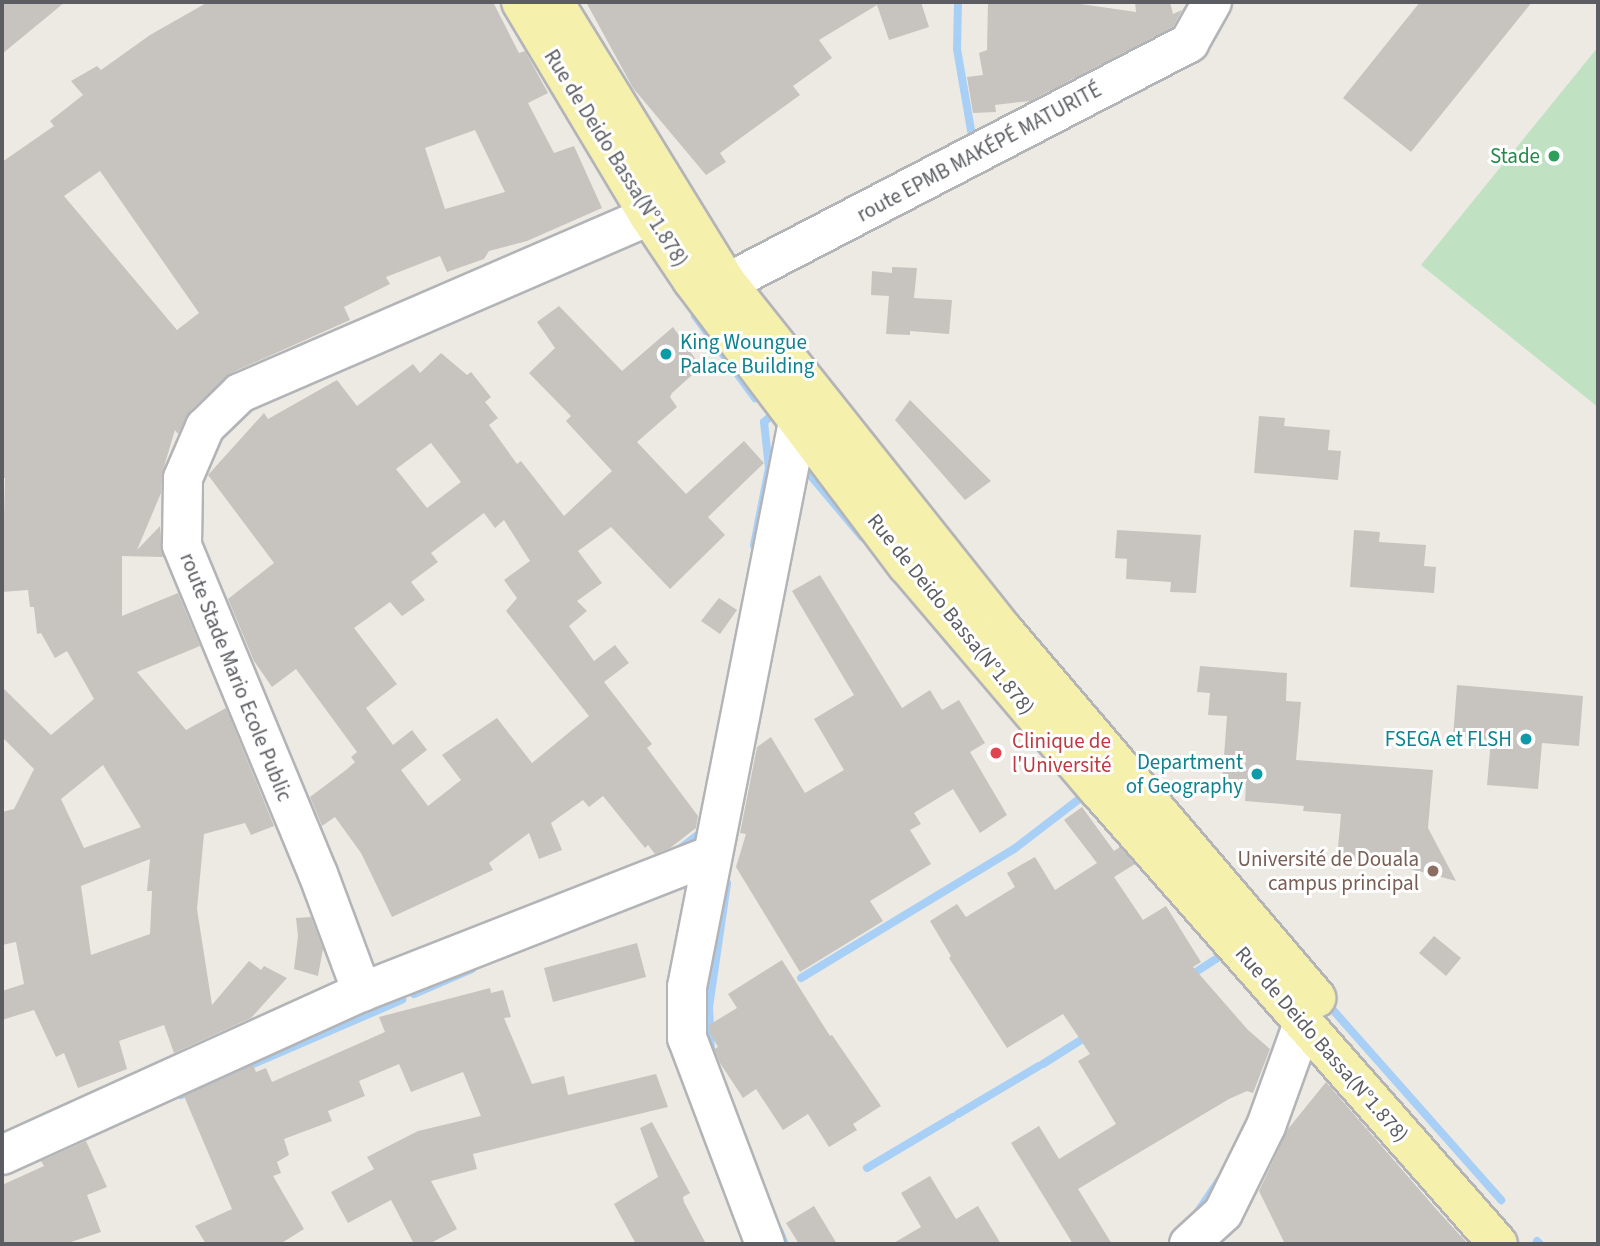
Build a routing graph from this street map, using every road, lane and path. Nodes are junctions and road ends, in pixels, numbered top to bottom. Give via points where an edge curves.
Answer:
1 (521, 2) edge
2 (554, 2) edge
3 (1212, 2) edge
4 (649, 216) junction
5 (727, 283) junction
6 (799, 422) junction
7 (712, 855) junction
8 (362, 992) junction
9 (1303, 1023) junction
10 (2, 1155) edge
11 (765, 1244) edge
12 (1189, 1244) edge
13 (1498, 1244) edge
14 (1527, 1244) edge

1 - 4 main road, Rue de Deido Bassa(N°1.878)
2 - 5 main road
3 - 5 street, route EPMB MAKÉPÉ MATURITÉ via 1189,43
4 - 6 main road, Rue de Deido Bassa(N°1.878)
4 - 8 street, route Stade Mario Ecole Public via 240,393 205,427 183,478 182,545
5 - 14 main road via 1004,632
6 - 7 street
6 - 9 main road, Rue de Deido Bassa(N°1.878) via 907,565
7 - 8 street
7 - 11 street via 687,987 687,1038
8 - 10 street
9 - 12 street via 1266,1126 1223,1213
9 - 13 main road, Rue de Deido Bassa(N°1.878)

